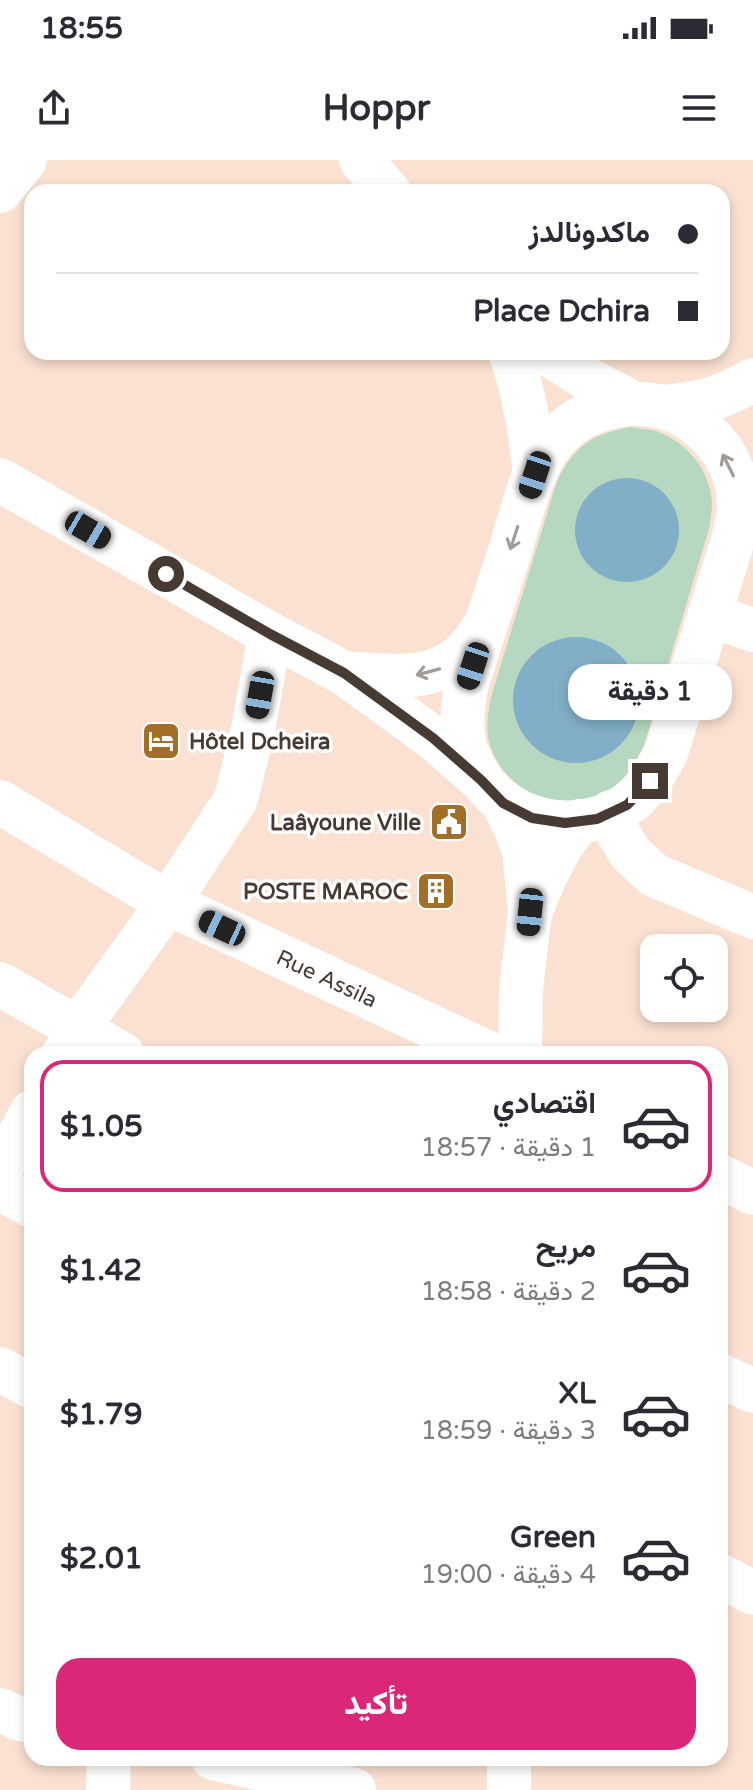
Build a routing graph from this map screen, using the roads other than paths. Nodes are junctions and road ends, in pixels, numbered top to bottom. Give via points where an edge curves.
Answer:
1 (25, 160) edge
2 (361, 160) edge
3 (382, 184) edge
4 (0, 191) edge
5 (513, 360) edge
6 (558, 360) edge
7 (753, 380) edge
8 (648, 405) junction
9 (535, 475) junction
10 (3, 490) edge
11 (743, 524) edge
12 (710, 615) junction
13 (486, 624) junction
14 (753, 630) edge
15 (270, 634) junction
16 (344, 673) junction
17 (492, 792) junction
18 (0, 802) edge
19 (596, 817) junction
20 (168, 903) junction
21 (530, 912) junction
22 (753, 917) edge
23 (0, 984) edge
24 (71, 1041) edge
25 (91, 1046) edge
26 (473, 1046) edge
27 (520, 1046) edge
28 (24, 1127) edge
29 (0, 1171) edge
30 (728, 1180) edge
31 (0, 1188) edge
32 (753, 1193) edge
33 (24, 1202) edge
34 (0, 1369) edge
35 (728, 1379) edge
36 (24, 1382) edge
37 (753, 1391) edge
38 (728, 1579) edge
39 (753, 1593) edge
40 (109, 1766) edge
41 (248, 1766) edge
42 (509, 1766) edge
43 (108, 1790) edge
44 (354, 1790) edge
45 (509, 1790) edge

1 - 4 street
2 - 3 street
5 - 9 street via 529,420
6 - 8 street via 589,380
7 - 8 street via 698,404
8 - 9 street via 600,408 572,424 549,446
11 -> 8 street via 734,474 718,445 694,422
9 -> 13 street
10 - 15 street
11 - 12 street
12 - 14 street
12 - 19 street via 666,753 627,805
13 -> 16 street via 468,650 423,675
13 - 17 street via 461,719 466,751
15 - 16 street
15 - 20 street via 236,799
16 - 17 street via 433,738
17 - 19 street via 532,818 565,823
17 - 21 street via 524,851
18 - 20 street, Rue Assila
19 - 21 street via 566,837
19 - 22 street via 654,875
20 - 24 street
20 - 26 street, Rue Assila
21 - 27 street
23 - 24 street
24 - 25 street
28 - 29 street
30 - 32 street
31 - 33 street
34 - 36 street
35 - 37 street
38 - 39 street
40 - 43 street
41 - 44 street
42 - 45 street

